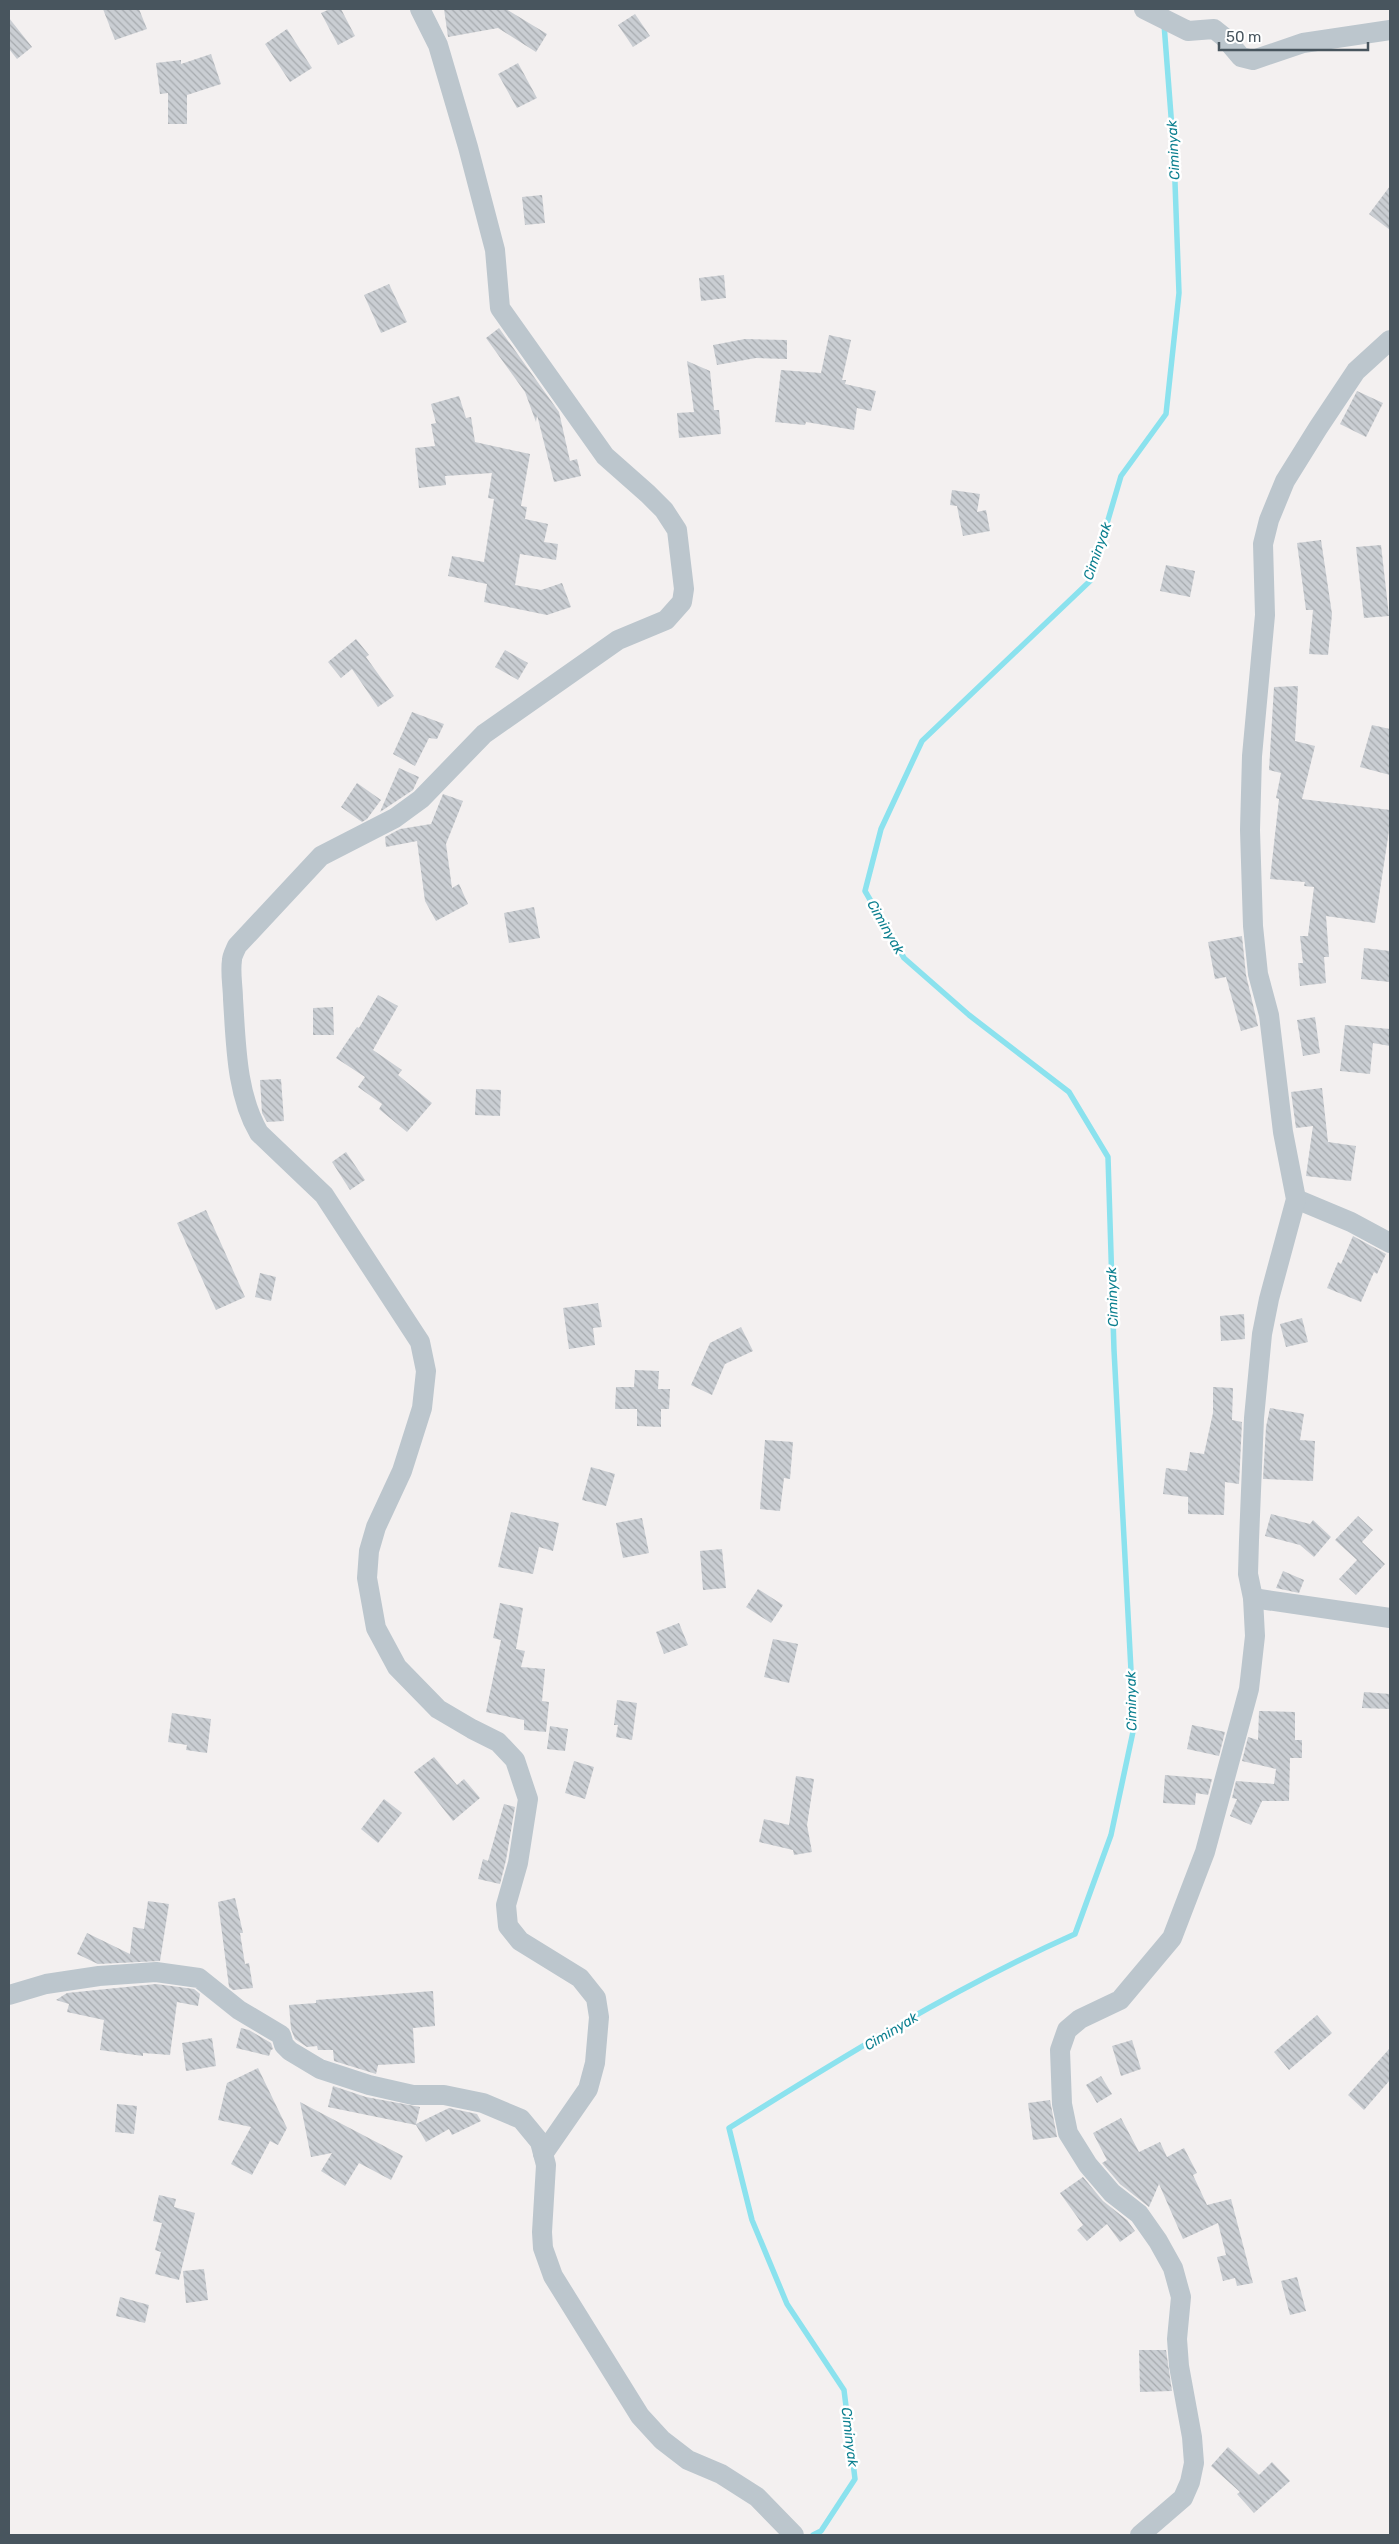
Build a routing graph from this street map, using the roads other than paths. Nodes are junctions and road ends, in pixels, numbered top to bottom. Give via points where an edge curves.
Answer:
1 (420, 9) edge
2 (1144, 9) edge
3 (1390, 30) edge
4 (1390, 340) edge
5 (1296, 1199) junction
6 (1390, 1243) edge
7 (1253, 1598) junction
8 (1390, 1618) edge
9 (9, 1995) edge
10 (543, 2154) junction
11 (787, 2529) edge
12 (1140, 2535) edge

1 - 10 street via 438,45 468,147 495,250 500,308 605,456 664,510 677,530 684,589 682,602 666,620 618,640 484,734 421,799 395,818 321,856 237,946 232,972 236,1039 245,1100 252,1121 259,1133 324,1195 420,1342 426,1371 422,1408 402,1471 376,1527 369,1551 367,1578 376,1628 397,1667 438,1709 498,1742 515,1760 528,1799 518,1862 506,1905 508,1926 520,1942 580,1978 596,1998 599,2017 595,2063 588,2088
2 - 3 street via 1188,31 1214,29 1241,57 1253,60 1303,43
4 - 5 street via 1356,372 1285,481 1263,544 1265,615 1252,756 1250,830 1253,926 1258,974 1269,1015 1288,1165
5 - 6 street
5 - 7 street via 1262,1334 1254,1418 1249,1540 1248,1574
7 - 8 street
7 - 12 street via 1255,1636 1249,1689 1205,1852 1172,1938 1120,2000 1080,2019 1067,2030 1060,2050 1062,2104 1068,2133 1088,2165 1112,2193 1139,2214 1158,2241 1172,2268 1181,2297 1177,2339 1179,2366 1194,2463 1183,2498
9 - 10 street via 46,1984 99,1976 156,1972 199,1978 240,2010 281,2035 290,2051 320,2069 413,2095 484,2103 522,2119 534,2132
10 - 11 street via 547,2183 542,2210 543,2248 553,2276 640,2416 662,2440 688,2460 721,2474 757,2497

